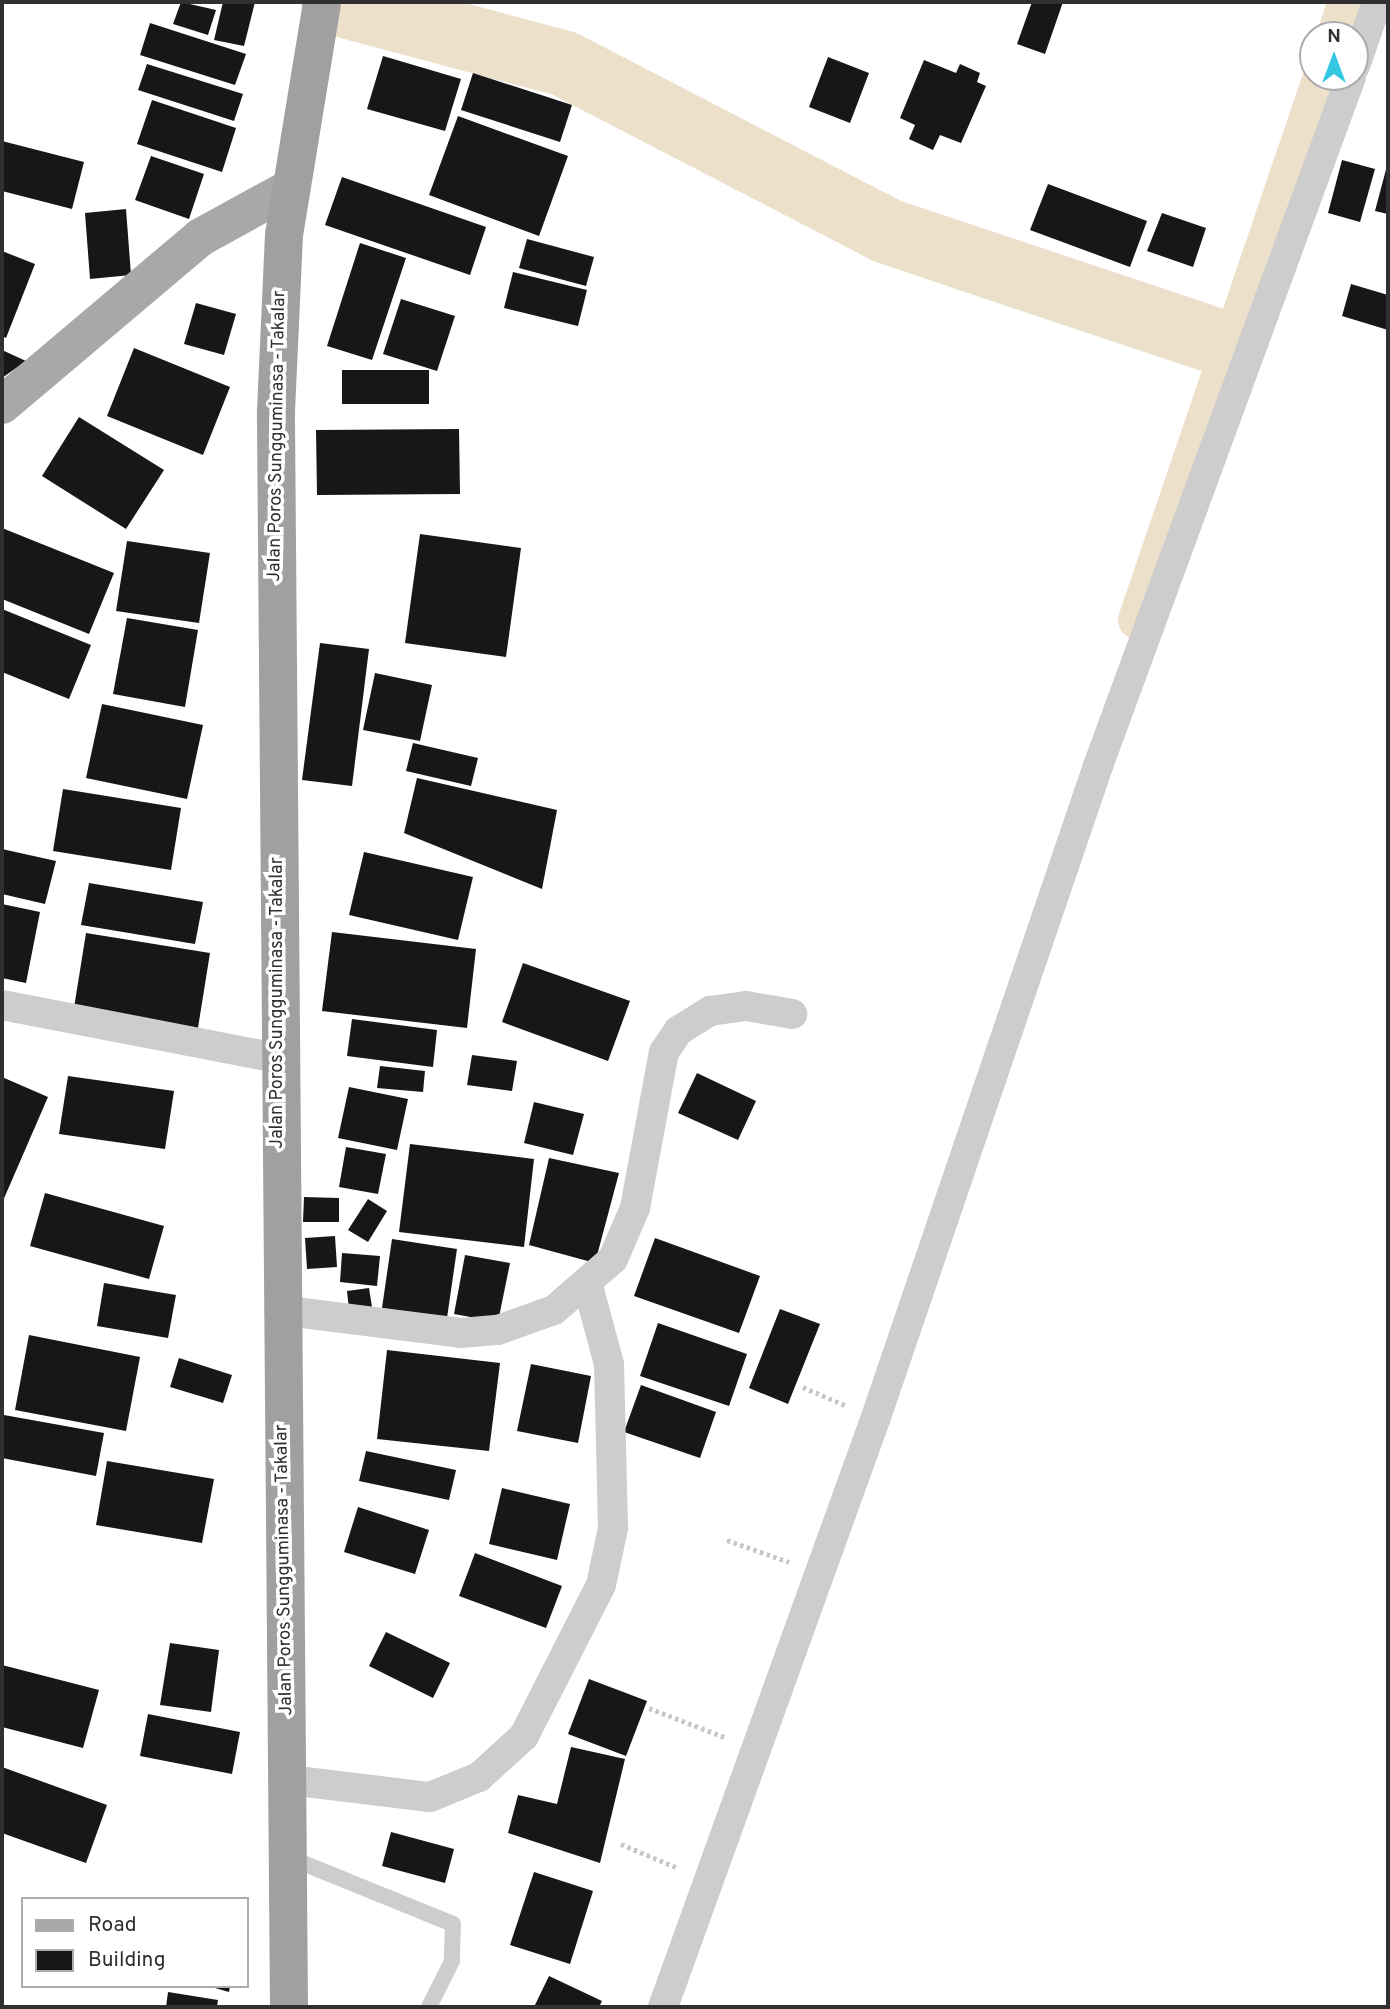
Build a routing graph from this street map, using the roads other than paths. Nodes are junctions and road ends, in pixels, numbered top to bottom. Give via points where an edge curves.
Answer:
1 (1377, 2) edge
2 (321, 5) edge
3 (1369, 25) edge
4 (1346, 91) edge
5 (290, 188) junction
6 (2, 405) edge
7 (2, 1005) edge
8 (792, 1014) dead end
9 (278, 1058) junction
10 (588, 1286) junction
11 (279, 1310) junction
12 (289, 1780) junction
13 (288, 1857) junction
14 (289, 2007) edge
15 (429, 2007) edge
16 (663, 2007) edge

1 - 3 street
2 - 5 highway, Jalan Poros Sungguminasa - Takalar
4 - 16 street via 1098,766 876,1417
5 - 6 main road via 201,237
5 - 9 highway, Jalan Poros Sungguminasa - Takalar via 278,291 276,411
7 - 9 street
8 - 10 street via 746,1006 710,1011 678,1031 664,1052 635,1208 613,1259
9 - 11 highway, Jalan Poros Sungguminasa - Takalar
10 - 11 street via 554,1310 473,1332
10 - 12 street via 609,1364 613,1528 601,1585 524,1735 479,1777 430,1797
11 - 12 highway, Jalan Poros Sungguminasa - Takalar
12 - 13 highway, Jalan Poros Sungguminasa - Takalar
13 - 14 highway, Jalan Poros Sungguminasa - Takalar
13 - 15 lane via 453,1924 452,1961

